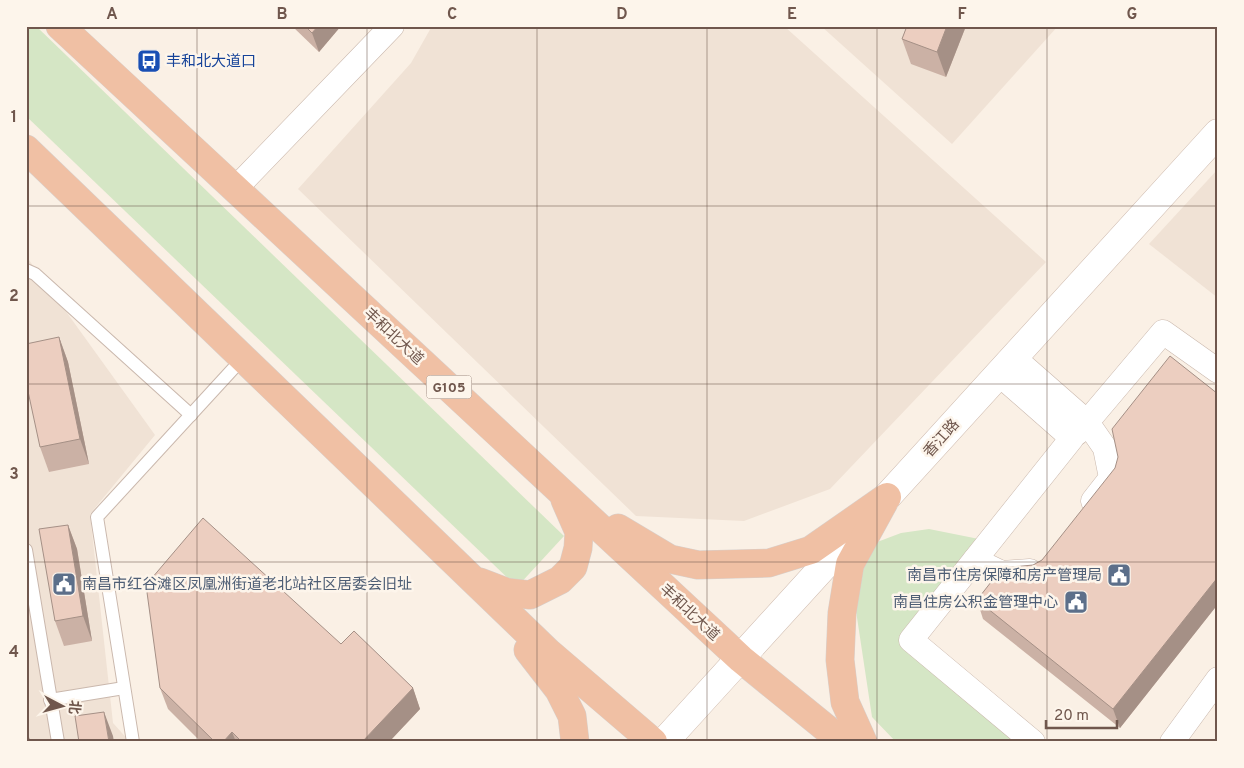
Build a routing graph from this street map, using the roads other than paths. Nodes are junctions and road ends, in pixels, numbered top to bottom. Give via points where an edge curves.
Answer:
1 (60, 26) edge
2 (392, 26) edge
3 (1218, 133) edge
4 (26, 149) edge
5 (235, 188) junction
6 (26, 270) edge
7 (243, 358) junction
8 (1006, 366) junction
9 (1218, 371) edge
10 (191, 415) junction
11 (1080, 430) junction
12 (562, 492) junction
13 (887, 497) junction
14 (1080, 517) edge
15 (26, 550) edge
16 (1050, 555) edge
17 (975, 560) junction
18 (474, 580) junction
19 (741, 659) junction
20 (1218, 679) edge
21 (124, 688) junction
22 (50, 700) junction
23 (58, 742) edge
24 (133, 742) edge
25 (575, 742) edge
26 (654, 742) edge
27 (664, 742) edge
28 (843, 742) edge
29 (863, 742) edge
30 (1033, 742) edge
31 (1172, 742) edge

1 - 5 highway, 丰和北大道 / G105
2 - 5 street
3 - 8 main road, 香江路
4 - 7 highway
5 - 12 highway, 丰和北大道 / G105
6 - 10 lane via 35,274
7 - 10 lane
7 - 18 highway
8 - 11 street
8 - 13 main road, 香江路
9 - 11 street via 1163,332
10 - 21 lane via 97,517
11 - 14 street via 1105,448 1110,478
11 - 17 street
12 - 13 highway via 670,559 698,565 769,563 811,550
12 - 18 highway via 579,532 573,567 560,580 530,595 506,592
12 - 19 highway, 丰和北大道 / G105
13 - 19 main road, 香江路
13 - 29 highway via 850,564 842,613 840,660 845,702
15 - 22 lane
16 - 17 street via 1038,570 1002,572
17 - 30 street via 911,640
18 - 25 highway via 559,690 572,716
18 - 26 highway via 548,652
19 - 27 main road, 香江路
19 - 28 highway, 丰和北大道 / G105
20 - 31 street
21 - 22 lane
21 - 24 lane
22 - 23 lane

